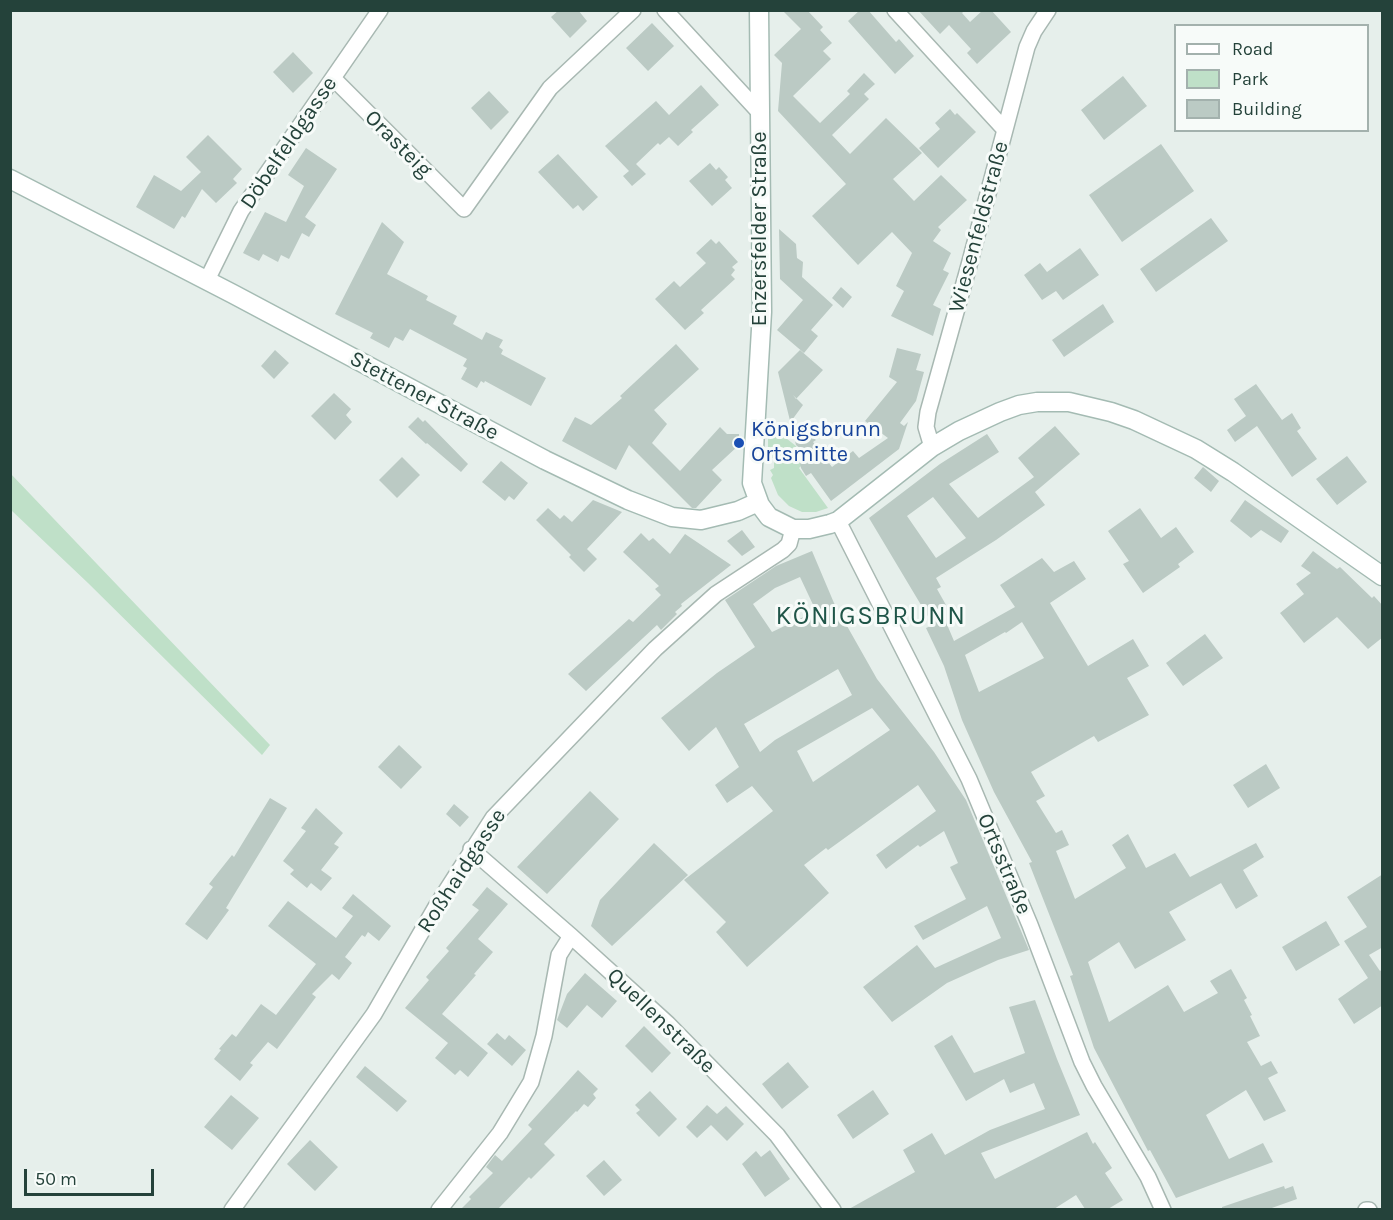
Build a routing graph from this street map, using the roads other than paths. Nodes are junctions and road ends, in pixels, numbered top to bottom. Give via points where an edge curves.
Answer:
1 (380, 10) edge
2 (633, 10) edge
3 (665, 10) edge
4 (759, 10) edge
5 (895, 10) edge
6 (1048, 10) edge
7 (333, 78) junction
8 (760, 113) junction
9 (1005, 130) junction
10 (10, 179) edge
11 (207, 280) junction
12 (932, 447) junction
13 (758, 502) junction
14 (838, 521) junction
15 (793, 529) junction
16 (1383, 576) edge
17 (471, 849) junction
18 (571, 936) junction
19 (232, 1209) edge
20 (439, 1209) edge
21 (833, 1209) edge
22 (1163, 1209) edge

1 - 7 street, Döbelfeldgasse
2 - 7 street, Orasteig via 550,88 464,209
3 - 8 street
4 - 8 street, Enzersfelder Straße
5 - 9 street
6 - 9 street, Wiesenfeldstraße via 1027,47
7 - 11 street, Döbelfeldgasse via 241,211
8 - 13 street, Enzersfelder Straße via 762,312 752,483
9 - 12 street, Wiesenfeldstraße via 928,412 926,427
10 - 11 street, Stettener Straße
11 - 13 street, Stettener Straße via 544,460 628,500 672,517 701,520
12 - 14 street
12 - 16 street via 981,420 1028,404 1069,402 1111,412 1155,428 1206,454
13 - 15 street via 769,517
14 - 15 street
14 - 22 street, Ortsstraße via 969,779 1082,1062
15 - 17 street, Roßhaidgasse via 783,550 716,594 655,649 493,818
17 - 18 street, Quellenstraße
17 - 19 street, Roßhaidgasse via 374,1014
18 - 20 street via 560,955 531,1082 501,1133
18 - 21 street, Quellenstraße via 668,1024 756,1113

